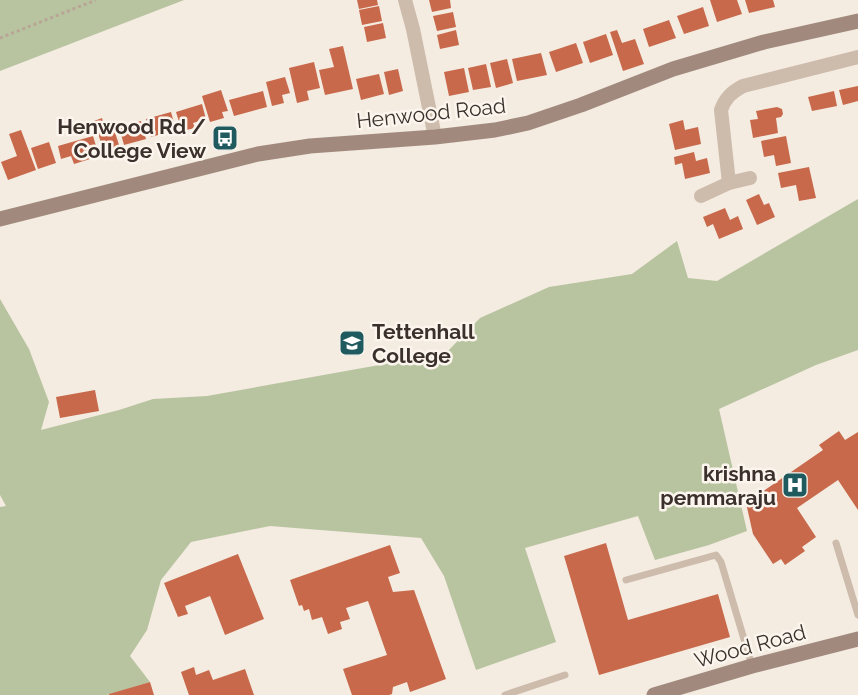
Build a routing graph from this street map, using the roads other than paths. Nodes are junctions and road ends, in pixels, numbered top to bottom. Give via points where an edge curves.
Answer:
1 (405, 0) edge
2 (858, 21) edge
3 (858, 57) edge
4 (435, 137) junction
5 (750, 178) dead end
6 (729, 183) junction
7 (701, 196) dead end
8 (0, 219) edge
9 (836, 543) dead end
10 (627, 580) dead end
11 (858, 615) edge
12 (858, 639) edge
13 (752, 666) junction
14 (565, 675) dead end
15 (659, 694) edge
16 (505, 695) edge

1 - 4 street
2 - 4 main road, Henwood Road via 764,42 673,69 528,123
3 - 6 street via 743,86 733,92 721,110
4 - 8 main road, Henwood Road via 258,154
5 - 6 street
6 - 7 street
9 - 11 lane
10 - 13 lane via 716,555 722,562
12 - 13 main road, Wood Road
13 - 15 main road, Wood Road
14 - 16 lane

